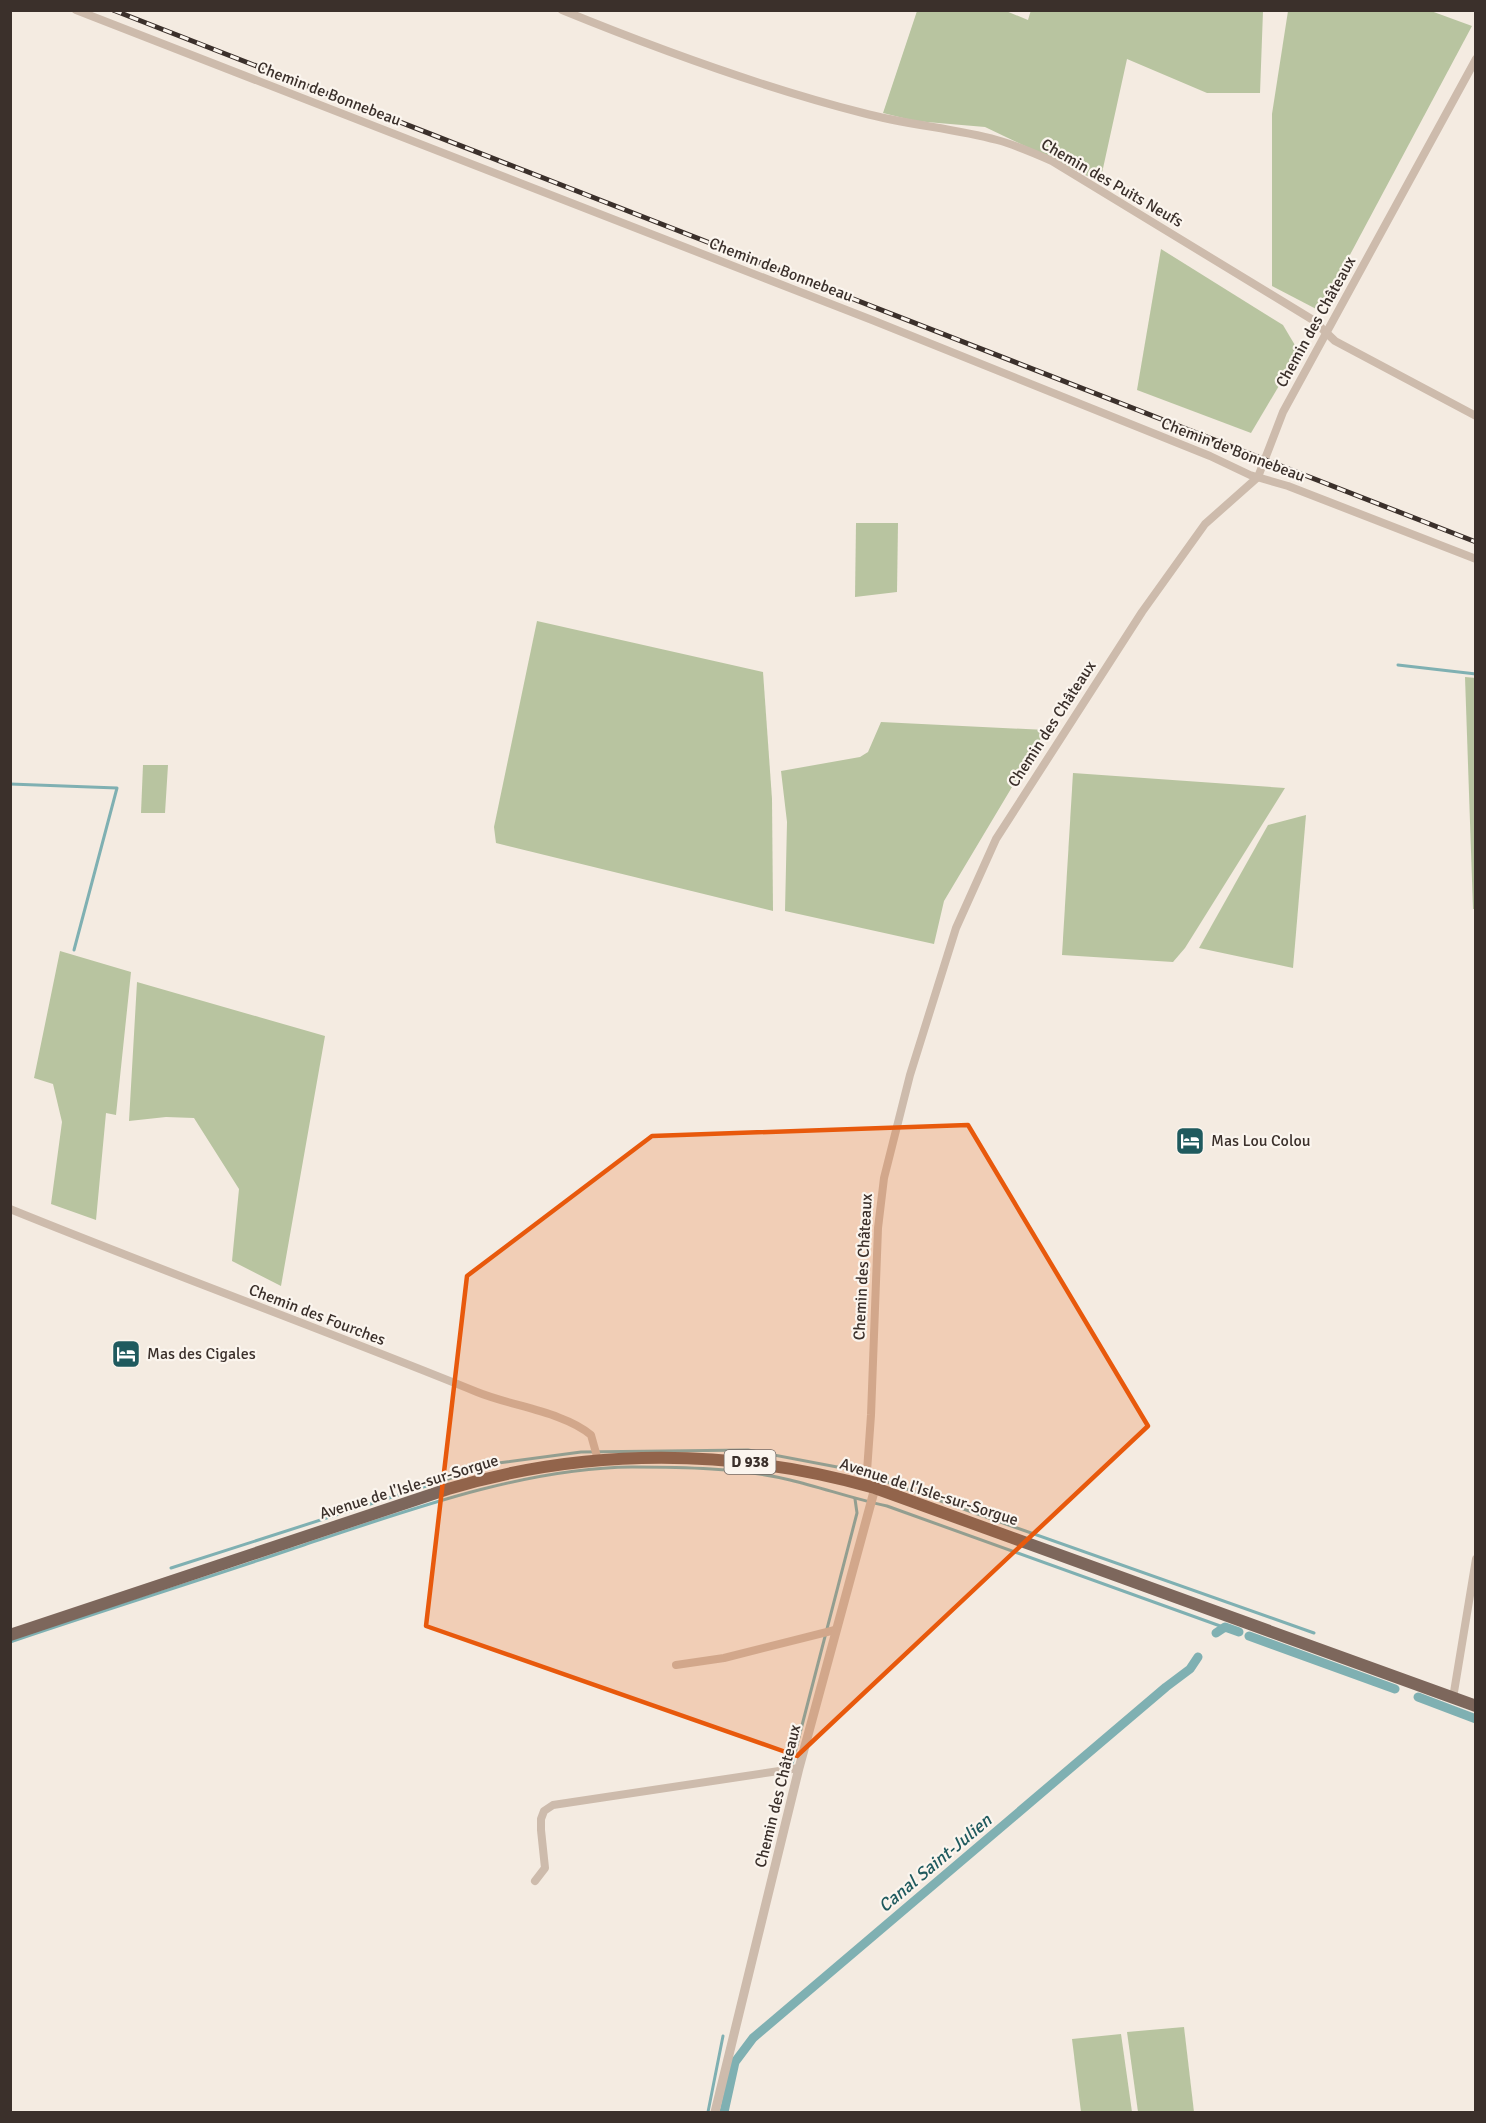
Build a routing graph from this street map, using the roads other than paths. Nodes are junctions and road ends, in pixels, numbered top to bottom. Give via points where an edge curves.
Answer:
1 (76, 10) edge
2 (562, 10) edge
3 (1476, 59) edge
4 (1326, 333) junction
5 (1476, 416) edge
6 (1258, 477) junction
7 (1476, 559) edge
8 (10, 1209) edge
9 (598, 1460) junction
10 (870, 1486) junction
11 (1476, 1559) edge
12 (835, 1629) junction
13 (10, 1635) edge
14 (676, 1665) dead end
15 (1453, 1698) junction
16 (1476, 1706) edge
17 (799, 1768) junction
18 (536, 1881) dead end
19 (715, 2112) edge

1 - 6 street, Chemin de Bonnebeau via 872,320
2 - 4 street, Chemin des Puits Neufs via 831,105 995,139 1052,160 1313,320
3 - 4 street, Chemin des Châteaux
4 - 5 street, Chemin des Puits Neufs
4 - 6 street, Chemin des Châteaux via 1283,412
6 - 7 street, Chemin de Bonnebeau
6 - 10 street, Chemin des Châteaux via 1205,524 1142,612 996,839 956,928 910,1075 884,1178 878,1228
8 - 9 street, Chemin des Fourches via 490,1397 565,1420 591,1435
9 - 10 main road, Avenue de l'Isle-sur-Sorgue / D 938 via 710,1458 798,1469
9 - 13 main road, Avenue de l'Isle-sur-Sorgue / D 938 via 534,1468 469,1483
10 - 12 street, Chemin des Châteaux
10 - 15 main road, Avenue de l'Isle-sur-Sorgue / D 938
11 - 15 street
12 - 14 street via 724,1658
12 - 17 street, Chemin des Châteaux
15 - 16 main road, Avenue de l'Isle-sur-Sorgue / D 938
17 - 18 street via 553,1805 541,1819 545,1868
17 - 19 street, Chemin des Châteaux

